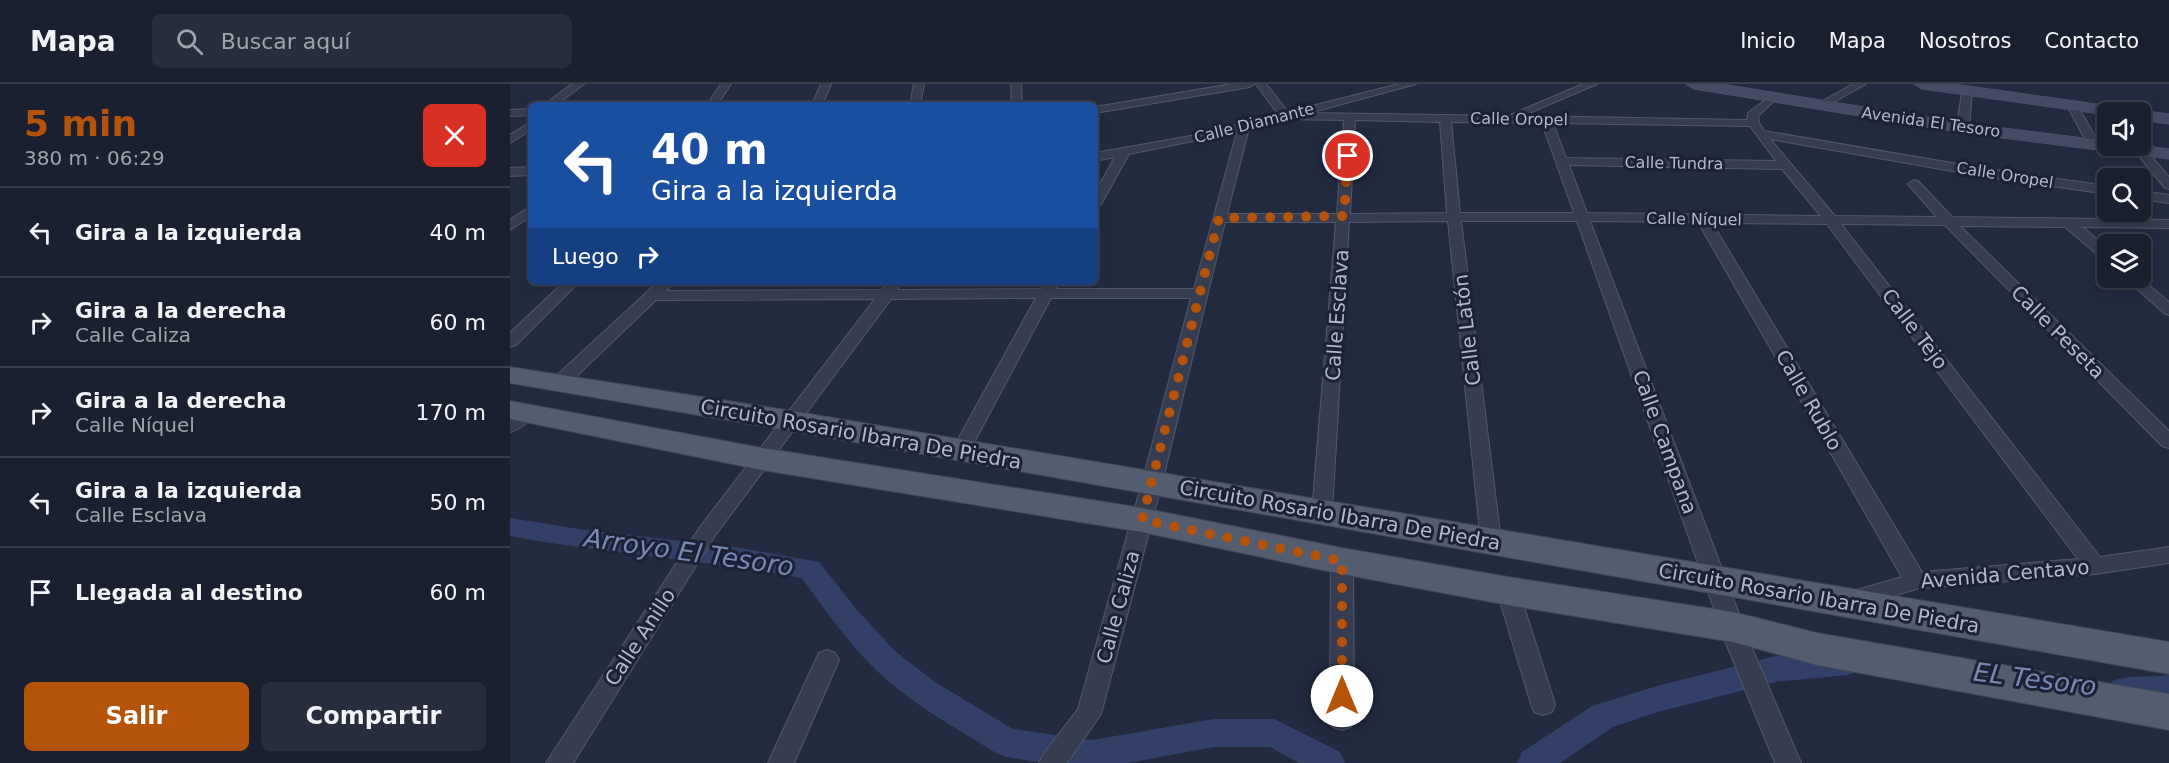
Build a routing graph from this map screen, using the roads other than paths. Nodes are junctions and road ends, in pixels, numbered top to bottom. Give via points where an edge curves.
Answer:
1 (579, 84) edge
2 (726, 84) edge
3 (826, 84) edge
4 (920, 84) edge
5 (1250, 84) edge
6 (1262, 84) edge
7 (1409, 84) edge
8 (1592, 84) edge
9 (1694, 84) edge
10 (1861, 84) edge
11 (1922, 84) edge
12 (1018, 85) edge
13 (1725, 86) edge
14 (1967, 91) junction
15 (1772, 98) junction
16 (553, 102) edge
17 (714, 102) edge
18 (818, 102) edge
19 (916, 102) edge
20 (1017, 102) edge
21 (1819, 106) junction
22 (2073, 107) junction
23 (1098, 109) edge
24 (2097, 110) edge
25 (528, 112) edge
26 (510, 113) edge
27 (1285, 116) junction
28 (1350, 117) junction
29 (2151, 117) edge
30 (1445, 118) junction
31 (1505, 119) junction
32 (1546, 119) junction
33 (2169, 119) edge
34 (1244, 126) junction
35 (528, 127) edge
36 (1756, 128) junction
37 (1963, 128) junction
38 (510, 140) edge
39 (2094, 145) junction
40 (2097, 145) edge
41 (1124, 152) junction
42 (2151, 152) edge
43 (2169, 154) edge
44 (1098, 156) edge
45 (2145, 156) edge
46 (1562, 161) junction
47 (1786, 165) junction
48 (528, 171) edge
49 (510, 172) edge
50 (1914, 184) dead end
51 (2169, 185) edge
52 (2097, 188) edge
53 (2151, 197) edge
54 (1098, 199) edge
55 (2169, 199) edge
56 (528, 212) edge
57 (1344, 216) junction
58 (1454, 217) junction
59 (1581, 217) junction
60 (1219, 218) junction
61 (1703, 219) junction
62 (1831, 220) junction
63 (1948, 221) junction
64 (2069, 223) junction
65 (2169, 224) edge
66 (510, 226) edge
67 (2097, 247) edge
68 (569, 285) edge
69 (664, 285) edge
70 (891, 288) edge
71 (1049, 288) edge
72 (2144, 288) edge
73 (1200, 292) junction
74 (651, 296) junction
75 (2169, 310) edge
76 (510, 342) edge
77 (510, 375) edge
78 (560, 383) junction
79 (516, 416) edge
80 (792, 421) junction
81 (2169, 442) edge
82 (961, 450) junction
83 (762, 459) junction
84 (1152, 483) junction
85 (1322, 512) junction
86 (1142, 520) junction
87 (1491, 541) junction
88 (2169, 555) edge
89 (1342, 561) junction
90 (2096, 566) junction
91 (1716, 580) junction
92 (1916, 581) junction
93 (1508, 591) junction
94 (1844, 602) junction
95 (1737, 638) junction
96 (2169, 658) edge
97 (827, 660) dead end
98 (1542, 704) dead end
99 (2169, 712) edge
100 (1342, 718) dead end
101 (559, 763) edge
102 (781, 763) edge
103 (1052, 763) edge
104 (1788, 763) edge

1 - 16 street
2 - 17 street
3 - 18 street
4 - 19 street
5 - 23 street
6 - 27 street
7 - 27 street, Calle Diamante
8 - 31 street
9 - 13 main road, Avenida El Tesoro
10 - 21 street
11 - 14 main road
12 - 20 street
13 - 15 main road, Avenida El Tesoro
14 - 22 main road
14 - 37 street
15 - 21 main road, Avenida El Tesoro
15 - 36 street via 1752,115
21 - 37 main road, Avenida El Tesoro
22 - 24 main road
22 - 39 street
25 - 26 street
27 - 28 street, Calle Oropel
27 - 34 street, Calle Diamante
28 - 30 street, Calle Oropel
28 - 57 street, Calle Esclava
29 - 33 main road
30 - 31 street, Calle Oropel
30 - 58 street, Calle Latón
31 - 32 street, Calle Oropel
32 - 36 street, Calle Oropel
32 - 46 street, Calle Campana
34 - 41 street, Calle Diamante
34 - 60 street, Calle Caliza
35 - 38 street
36 - 47 street, Calle Tejo
36 - 52 street, Calle Oropel via 1981,172
37 - 39 main road, Avenida El Tesoro
39 - 40 main road, Avenida El Tesoro
41 - 44 street, Calle Diamante
41 - 54 street
42 - 43 main road, Avenida El Tesoro
45 - 51 street
46 - 47 street, Calle Tundra
46 - 59 street, Calle Campana
47 - 62 street, Calle Tejo
48 - 49 street
50 - 63 street, Calle Peseta
53 - 55 street
56 - 66 street
57 - 58 street, Calle Níquel
57 - 60 street, Calle Níquel
57 - 85 street, Calle Esclava
58 - 59 street, Calle Níquel
58 - 87 street, Calle Latón
59 - 61 street, Calle Níquel
59 - 91 street, Calle Campana
60 - 73 street, Calle Caliza
61 - 62 street, Calle Níquel
61 - 92 street, Calle Rublo
62 - 63 street, Calle Níquel
62 - 90 street, Calle Tejo
63 - 64 street, Calle Níquel
63 - 81 street, Calle Peseta
64 - 65 street, Calle Níquel
64 - 67 street
68 - 76 street
69 - 74 street
70 - 71 street
70 - 74 street
70 - 80 street, Calle Anillo
71 - 73 street
71 - 82 street
72 - 75 street
73 - 84 street, Calle Caliza
74 - 78 street
77 - 78 main road, Circuito Rosario Ibarra De Piedra
78 - 80 main road, Circuito Rosario Ibarra De Piedra
79 - 83 main road
80 - 82 main road, Circuito Rosario Ibarra De Piedra
80 - 83 street, Calle Anillo
82 - 84 main road, Circuito Rosario Ibarra De Piedra
83 - 86 main road
83 - 101 street, Calle Anillo via 707,532
84 - 85 main road, Circuito Rosario Ibarra De Piedra
84 - 86 street, Calle Caliza
85 - 87 main road, Circuito Rosario Ibarra De Piedra
86 - 89 main road
86 - 103 street, Calle Caliza via 1089,714
87 - 91 main road, Circuito Rosario Ibarra De Piedra
88 - 90 street, Avenida Centavo
89 - 93 main road
89 - 100 street
90 - 92 street, Avenida Centavo
91 - 94 main road, Circuito Rosario Ibarra De Piedra
91 - 95 street, Calle Campana
92 - 94 street, Avenida Centavo
93 - 95 main road
93 - 98 street
94 - 96 main road, Circuito Rosario Ibarra De Piedra
95 - 99 main road
95 - 104 street, Calle Campana
97 - 102 street

